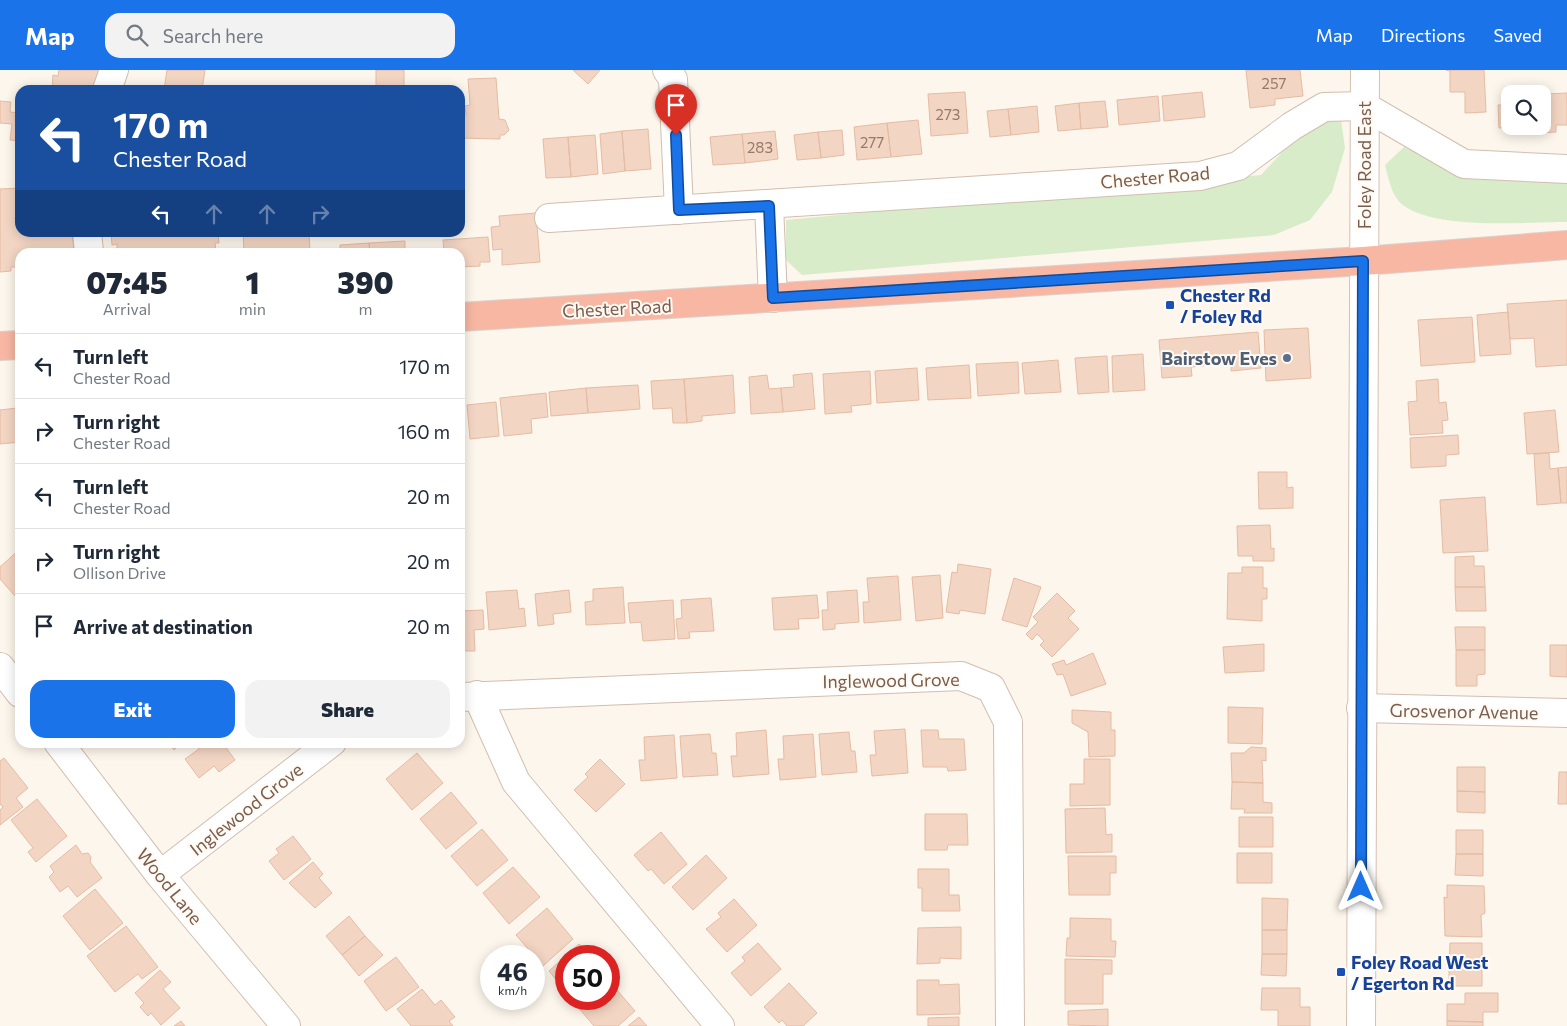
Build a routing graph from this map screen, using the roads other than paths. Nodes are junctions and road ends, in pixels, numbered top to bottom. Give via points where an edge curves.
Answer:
1 (114, 70) edge
2 (667, 70) edge
3 (1365, 70) edge
4 (109, 85) edge
5 (1364, 106) junction
6 (1567, 169) edge
7 (769, 206) junction
8 (679, 210) junction
9 (549, 218) dead end
10 (1567, 245) edge
11 (1363, 261) junction
12 (773, 298) junction
13 (465, 318) edge
14 (15, 345) edge
15 (0, 346) edge
16 (0, 667) edge
17 (15, 686) edge
18 (468, 696) edge
19 (1361, 708) junction
20 (1567, 713) edge
21 (63, 748) edge
22 (324, 748) edge
23 (160, 874) junction
24 (286, 1026) edge
25 (720, 1026) edge
26 (1010, 1026) edge
27 (1361, 1026) edge

1 - 4 street
2 - 8 street via 673,79
3 - 5 street, Foley Road East
5 - 6 street via 1464,164
5 - 7 street, Chester Road via 1324,107 1238,166 1200,176
5 - 11 street, Foley Road East
7 - 8 street, Chester Road
7 - 12 street
8 - 9 street, Chester Road
10 - 11 highway, Chester Road
11 - 12 highway, Chester Road
11 - 19 street, Foley Road East
12 - 13 highway, Chester Road
14 - 15 highway
16 - 17 street
18 - 25 street, Inglewood Grove via 516,782
18 - 26 street, Inglewood Grove via 961,676 991,688 1008,722
19 - 20 street, Grosvenor Avenue
19 - 27 street, Foley Road East
21 - 23 street, Wood Lane
22 - 23 street, Inglewood Grove
23 - 24 street, Wood Lane

